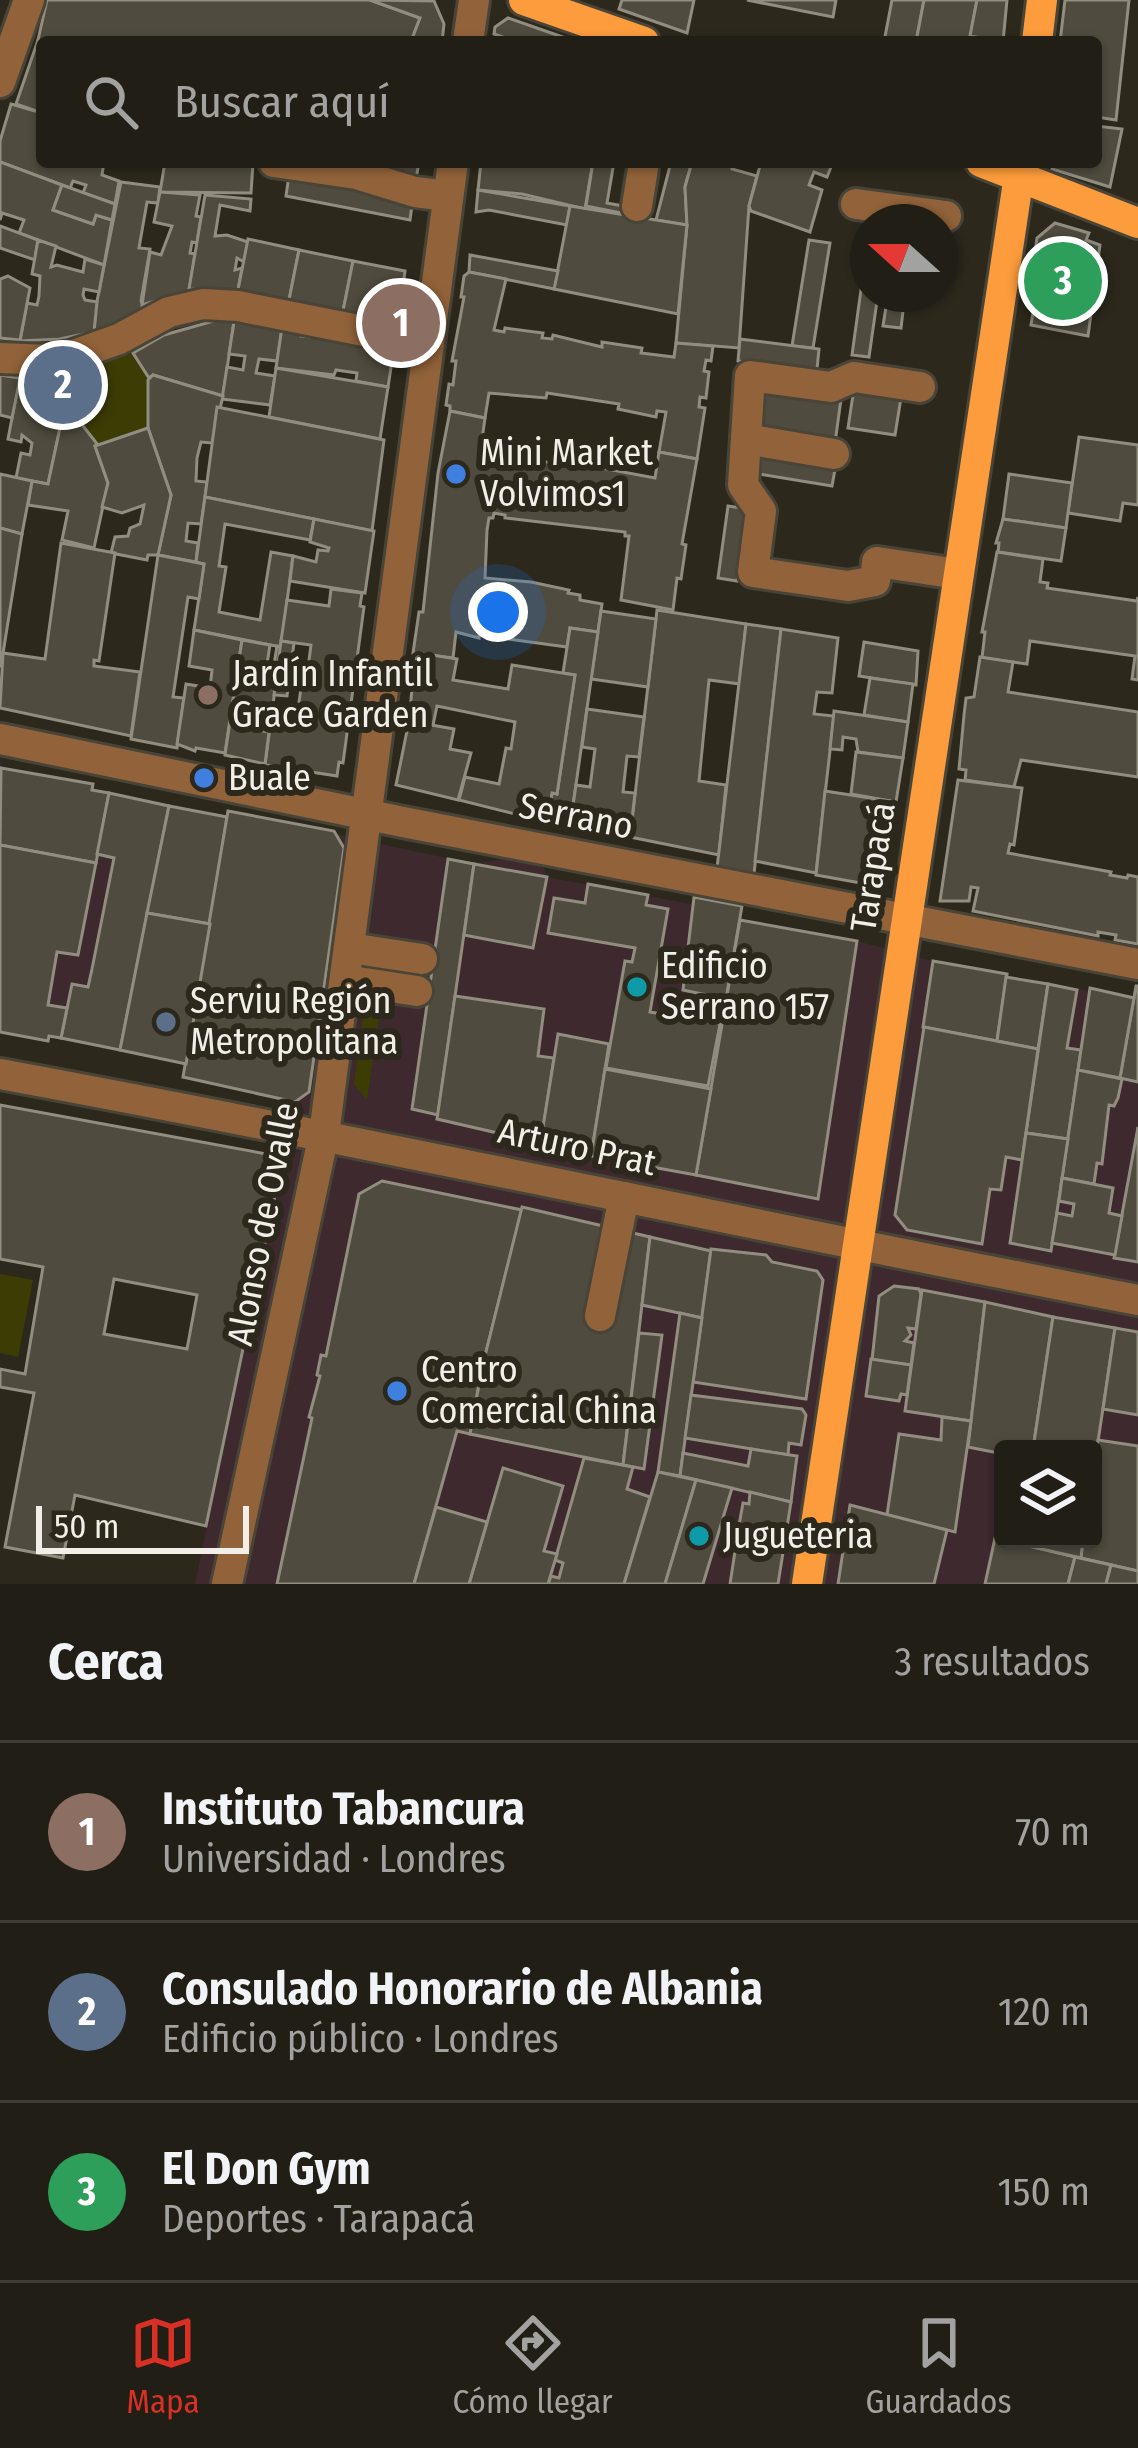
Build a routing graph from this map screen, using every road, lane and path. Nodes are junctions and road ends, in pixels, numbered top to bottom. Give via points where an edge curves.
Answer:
1 (29, 0) edge
2 (473, 0) edge
3 (524, 0) edge
4 (1042, 0) edge
5 (469, 36) edge
6 (627, 36) edge
7 (1037, 36) edge
8 (0, 82) edge
9 (348, 168) edge
10 (452, 168) edge
11 (643, 168) edge
12 (1020, 169) edge
13 (448, 196) junction
14 (637, 206) dead end
15 (1138, 223) edge
16 (429, 344) junction
17 (0, 358) edge
18 (920, 386) dead end
19 (746, 439) junction
20 (834, 454) dead end
21 (957, 584) junction
22 (0, 739) edge
23 (368, 815) junction
24 (905, 919) junction
25 (350, 948) junction
26 (422, 959) dead end
27 (1138, 964) edge
28 (345, 980) junction
29 (417, 991) dead end
30 (0, 1074) edge
31 (324, 1134) junction
32 (624, 1197) junction
33 (855, 1246) junction
34 (1138, 1300) edge
35 (600, 1316) dead end
36 (227, 1584) edge
37 (807, 1584) edge

1 - 8 street
2 - 5 street
3 - 6 main road
4 - 7 main road
9 - 13 street
10 - 13 street, Alonso de Ovalle
11 - 14 street
12 - 15 main road
12 - 21 main road, Tarapacá
13 - 16 street, Alonso de Ovalle
16 - 17 street via 221,304 170,312 71,356
16 - 23 street, Alonso de Ovalle
18 - 19 street via 854,377 831,387 750,376
19 - 20 street
19 - 21 street via 743,484 761,511 753,572 848,586 876,571
21 - 24 main road, Tarapacá
22 - 23 street, Serrano
23 - 24 street, Serrano
23 - 25 street, Alonso de Ovalle
24 - 27 street, Serrano
24 - 33 main road, Tarapacá
25 - 26 street
25 - 28 street, Alonso de Ovalle
28 - 29 street
28 - 31 street, Alonso de Ovalle
30 - 31 street, Arturo Prat
31 - 32 street, Arturo Prat
31 - 36 street, Alonso de Ovalle
32 - 33 street, Arturo Prat
32 - 35 street
33 - 34 street, Arturo Prat
33 - 37 main road, Tarapacá

